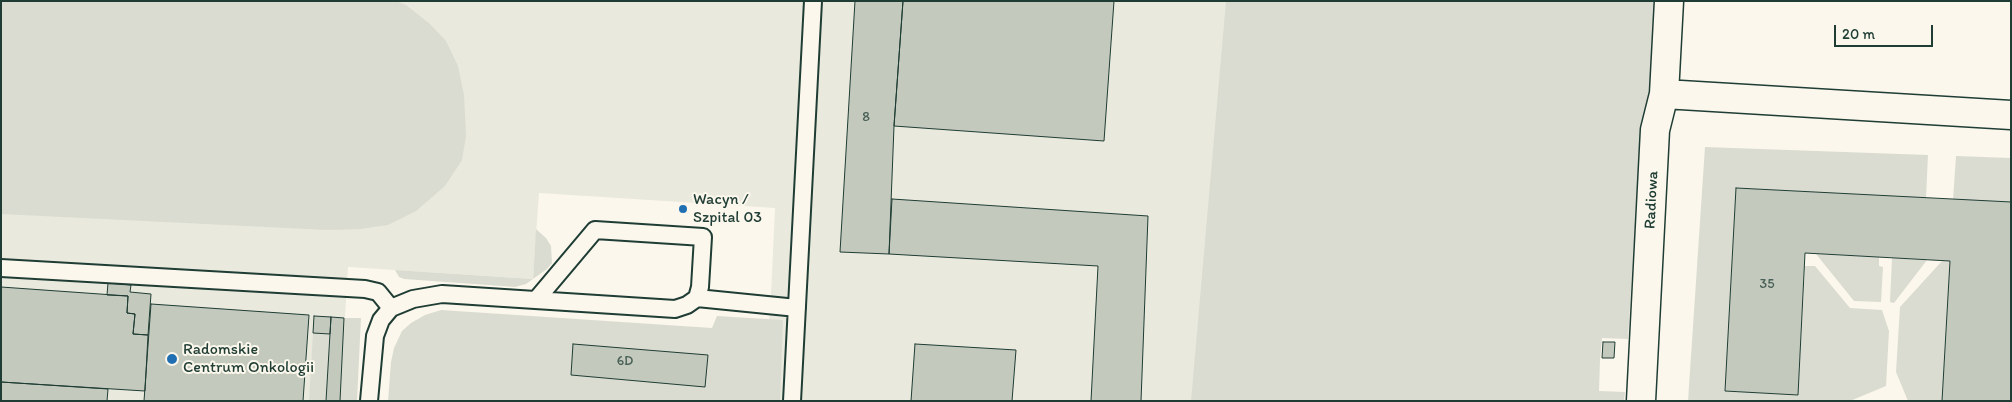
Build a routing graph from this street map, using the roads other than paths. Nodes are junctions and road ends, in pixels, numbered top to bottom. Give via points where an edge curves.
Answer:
1 (813, 1) edge
2 (1669, 1) edge
3 (1664, 94) junction
4 (2011, 115) edge
5 (1, 268) edge
6 (697, 298) junction
7 (536, 300) junction
8 (391, 308) junction
9 (797, 308) junction
10 (369, 401) edge
11 (792, 401) edge
12 (1641, 401) edge

1 - 9 lane
2 - 3 street, Radiowa
3 - 4 street
3 - 12 street, Radiowa via 1655,130
5 - 8 lane via 365,289 378,292
6 - 7 lane via 675,310
6 - 7 lane via 703,237 595,230
6 - 9 lane
7 - 8 lane via 442,294 413,299
8 - 10 lane via 374,336
9 - 11 lane

